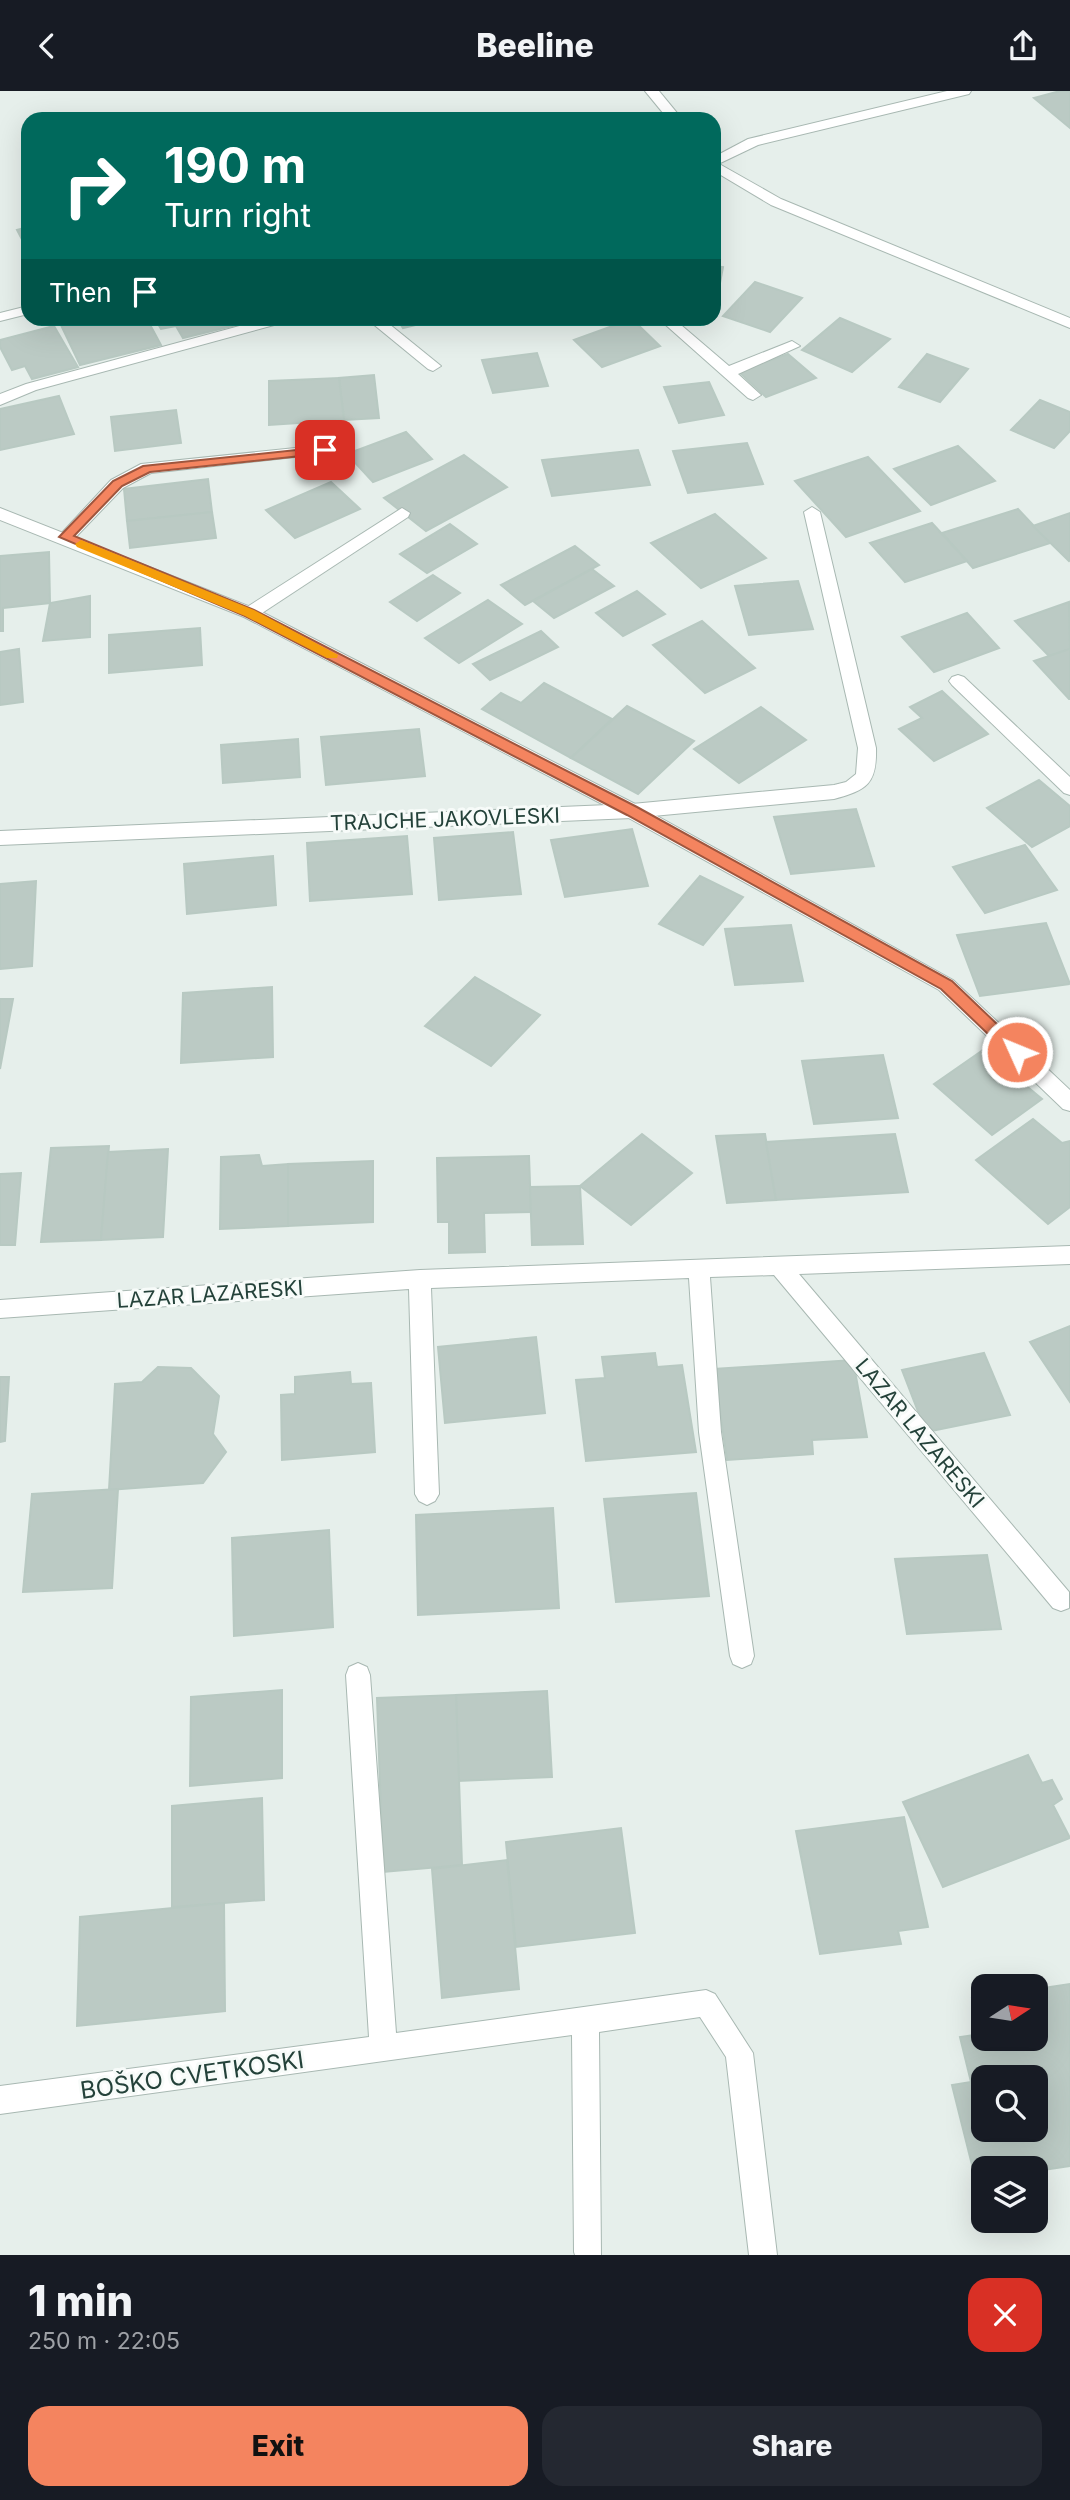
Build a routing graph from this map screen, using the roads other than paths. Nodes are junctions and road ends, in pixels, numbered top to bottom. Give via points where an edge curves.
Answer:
1 (652, 91) edge
2 (964, 91) edge
3 (669, 112) edge
4 (721, 160) edge
5 (721, 168) edge
6 (21, 312) edge
7 (0, 317) edge
8 (1070, 323) edge
9 (254, 326) edge
10 (382, 326) edge
11 (674, 326) edge
12 (792, 346) dead end
13 (433, 366) dead end
14 (728, 372) junction
15 (753, 395) dead end
16 (0, 400) edge
17 (325, 450) dead end
18 (812, 512) dead end
19 (0, 513) edge
20 (402, 513) dead end
21 (23, 525) junction
22 (0, 529) edge
23 (65, 537) junction
24 (250, 613) junction
25 (958, 681) dead end
26 (1070, 787) edge
27 (632, 811) junction
28 (0, 838) edge
29 (1070, 1103) edge
30 (1070, 1255) edge
31 (780, 1266) junction
32 (699, 1269) junction
33 (420, 1279) junction
34 (0, 1309) edge
35 (427, 1494) dead end
36 (1061, 1601) dead end
37 (742, 1656) dead end
38 (358, 1675) dead end
39 (585, 2020) junction
40 (383, 2047) junction
41 (0, 2099) edge
42 (588, 2252) dead end
43 (763, 2255) edge

1 - 3 street
2 - 4 street via 753,142
5 - 8 street via 776,202
6 - 7 street
9 - 16 street via 31,387
10 - 13 street
11 - 14 street
12 - 14 street
14 - 15 street
17 - 23 street via 147,468 117,484
18 - 27 street, TRAJCHE JAKOVLESKI via 867,748 868,772 856,787 834,792
19 - 21 street
20 - 24 street
21 - 22 street
21 - 23 street
23 - 24 street
24 - 27 street
25 - 26 street
27 - 28 street, TRAJCHE JAKOVLESKI
27 - 29 street via 946,985
30 - 31 street, LAZAR LAZARESKI
31 - 32 street, LAZAR LAZARESKI
31 - 36 street, LAZAR LAZARESKI
32 - 33 street, LAZAR LAZARESKI
32 - 37 street via 710,1432
33 - 34 street, LAZAR LAZARESKI
33 - 35 street
38 - 40 street
39 - 40 street, BOŠKO CVETKOSKI
39 - 42 street
39 - 43 street, BOŠKO CVETKOSKI via 706,2003 739,2053
40 - 41 street, BOŠKO CVETKOSKI

